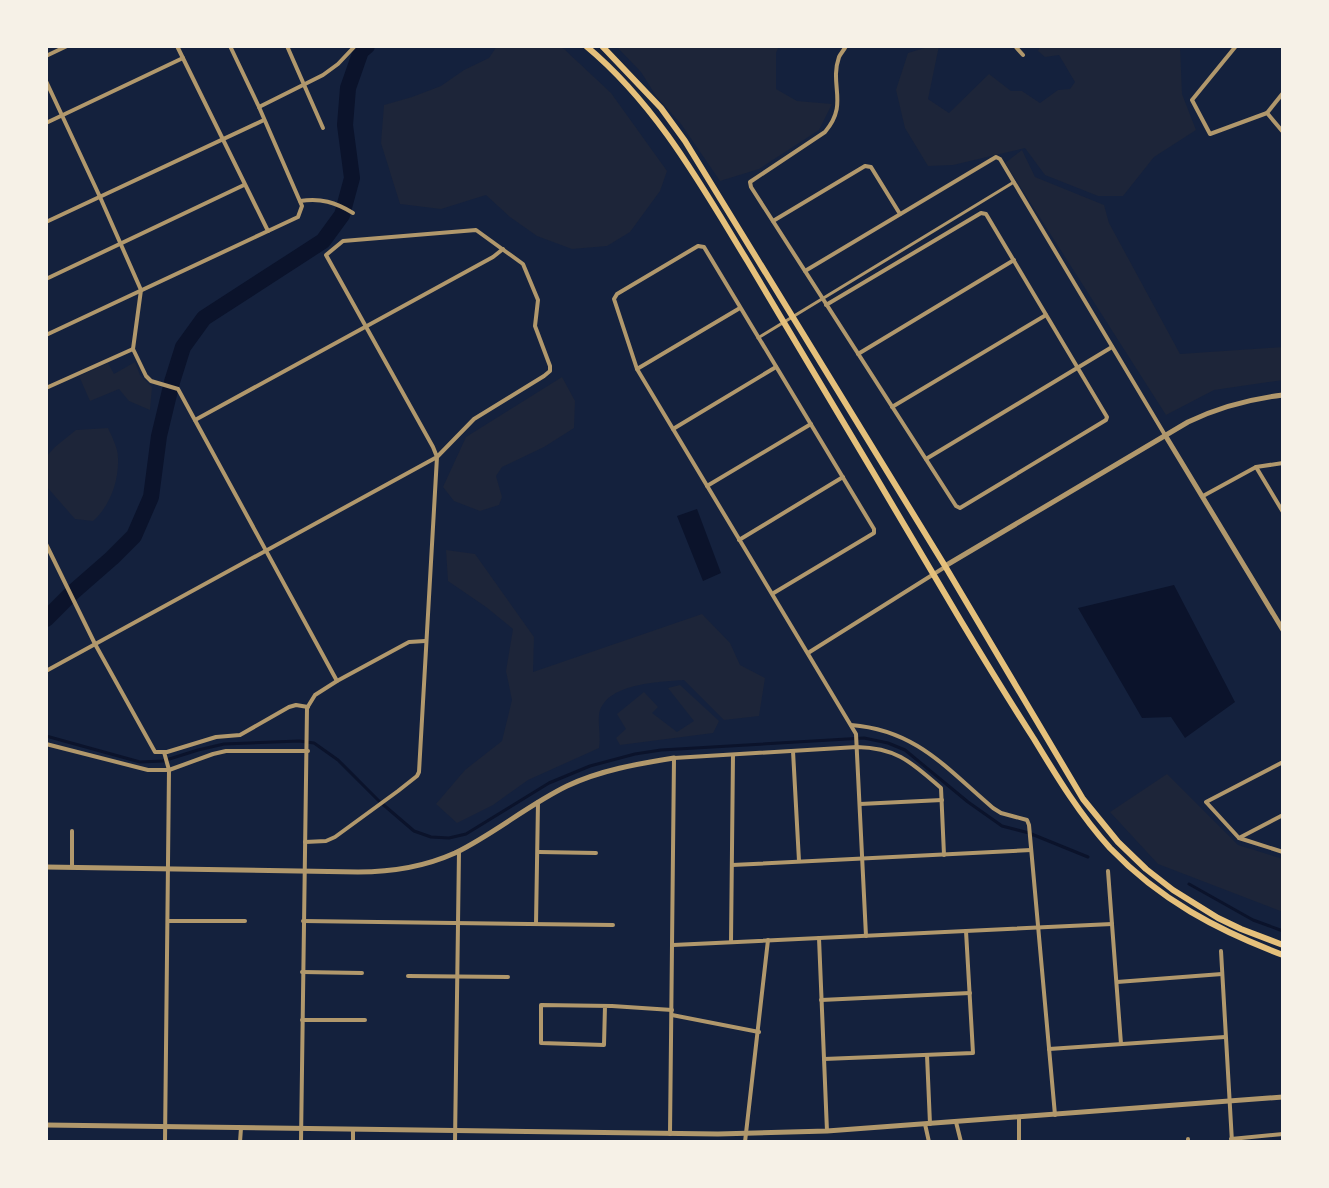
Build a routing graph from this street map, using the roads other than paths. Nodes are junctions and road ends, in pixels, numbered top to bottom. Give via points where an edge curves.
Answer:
1 (67, 46) edge
2 (177, 46) edge
3 (230, 46) edge
4 (287, 46) edge
5 (355, 46) edge
6 (586, 46) edge
7 (602, 46) edge
8 (846, 46) edge
9 (1015, 46) edge
10 (1236, 46) edge
11 (1023, 55) dead end
12 (46, 56) edge
13 (183, 58) junction
14 (46, 81) edge
15 (303, 85) junction
16 (1283, 93) edge
17 (259, 107) junction
18 (1267, 113) junction
19 (62, 115) junction
20 (264, 120) junction
21 (46, 123) edge
22 (323, 128) dead end
23 (1283, 132) edge
24 (222, 140) junction
25 (1014, 182) junction
26 (244, 185) junction
27 (100, 197) junction
28 (300, 201) junction
29 (353, 213) dead end
30 (900, 214) junction
31 (773, 221) junction
32 (46, 222) edge
33 (268, 231) junction
34 (121, 243) junction
35 (503, 249) junction
36 (1014, 260) junction
37 (805, 271) junction
38 (46, 279) edge
39 (141, 290) junction
40 (824, 302) junction
41 (740, 308) junction
42 (1046, 315) junction
43 (366, 326) junction
44 (46, 335) edge
45 (758, 338) junction
46 (1112, 347) junction
47 (133, 349) junction
48 (857, 354) junction
49 (776, 367) junction
50 (1078, 367) junction
51 (637, 369) junction
52 (46, 388) edge
53 (1283, 395) edge
54 (892, 407) junction
55 (195, 420) junction
56 (811, 424) junction
57 (673, 429) junction
58 (1165, 435) junction
59 (437, 457) junction
60 (925, 460) junction
61 (1283, 463) edge
62 (1256, 467) junction
63 (843, 477) junction
64 (707, 486) junction
65 (1203, 496) junction
66 (1283, 512) edge
67 (739, 540) junction
68 (46, 544) edge
69 (266, 551) junction
70 (48, 554) edge
71 (945, 566) junction
72 (933, 573) junction
73 (772, 594) junction
74 (1283, 630) edge
75 (426, 641) junction
76 (95, 644) junction
77 (808, 653) junction
78 (46, 671) edge
79 (337, 681) junction
80 (308, 707) junction
81 (851, 725) junction
82 (46, 744) edge
83 (857, 746) junction
84 (308, 750) junction
85 (793, 751) junction
86 (164, 752) junction
87 (733, 755) junction
88 (674, 758) junction
89 (1283, 762) edge
90 (169, 768) junction
91 (942, 800) junction
92 (538, 802) junction
93 (859, 804) junction
94 (1283, 815) edge
95 (72, 831) dead end
96 (1239, 838) junction
97 (305, 842) junction
98 (1031, 850) junction
99 (459, 851) junction
100 (538, 852) junction
101 (1283, 852) edge
102 (596, 853) dead end
103 (944, 855) junction
104 (862, 859) junction
105 (799, 862) junction
106 (732, 865) junction
107 (46, 867) edge
108 (72, 867) junction
109 (169, 868) junction
110 (306, 871) junction
111 (1108, 871) dead end
112 (168, 921) junction
113 (245, 921) dead end
114 (303, 921) junction
115 (458, 923) junction
116 (536, 924) junction
117 (1112, 924) junction
118 (613, 925) dead end
119 (1038, 927) junction
120 (966, 931) junction
121 (866, 936) junction
122 (819, 938) junction
123 (768, 940) junction
124 (731, 942) junction
125 (673, 945) junction
126 (1283, 945) edge
127 (1221, 951) dead end
128 (1283, 955) edge
129 (302, 972) junction
130 (362, 973) dead end
131 (1222, 974) junction
132 (408, 976) dead end
133 (458, 976) junction
134 (508, 977) dead end
135 (1116, 982) junction
136 (970, 993) junction
137 (821, 1000) junction
138 (605, 1006) junction
139 (672, 1013) junction
140 (302, 1020) junction
141 (365, 1020) dead end
142 (759, 1032) junction
143 (1225, 1037) junction
144 (1121, 1044) junction
145 (1049, 1049) junction
146 (927, 1055) junction
147 (824, 1059) junction
148 (1283, 1097) edge
149 (1229, 1102) junction
150 (1055, 1115) junction
151 (1019, 1118) junction
152 (956, 1122) junction
153 (928, 1124) junction
154 (46, 1125) edge
155 (165, 1127) junction
156 (241, 1128) junction
157 (301, 1128) junction
158 (353, 1129) junction
159 (456, 1131) junction
160 (827, 1131) junction
161 (746, 1133) junction
162 (670, 1134) junction
163 (1283, 1134) edge
164 (1232, 1141) edge
165 (165, 1142) edge
166 (240, 1142) edge
167 (301, 1142) edge
168 (353, 1142) edge
169 (455, 1142) edge
170 (745, 1142) edge
171 (929, 1142) edge
172 (961, 1142) edge
173 (1019, 1142) edge

1 - 12 street
2 - 13 street
3 - 17 street
4 - 15 street
5 - 15 street via 338,64
6 - 72 main road via 655,116 685,159
7 - 71 main road via 685,141
8 - 31 street via 839,58 839,101 832,124 750,182
9 - 11 street
10 - 18 street via 1192,100 1210,134
13 - 19 street
13 - 24 street
14 - 19 street
15 - 17 street
15 - 22 street
16 - 18 street
17 - 20 street
18 - 23 street
19 - 21 street
19 - 27 street
20 - 24 street
20 - 28 street
24 - 26 street
24 - 27 street
25 - 30 street via 996,157
25 - 40 street
25 - 46 street
26 - 33 street
26 - 34 street
27 - 32 street
27 - 34 street
28 - 29 street via 325,200
28 - 33 street via 298,217
30 - 31 street via 871,167 865,166
30 - 37 street
31 - 37 street
33 - 39 street
34 - 38 street
34 - 39 street
35 - 43 street
35 - 43 street via 476,230 343,241 326,255
35 - 59 street via 523,264 538,300 535,326 550,371 474,419
36 - 40 street via 981,213
36 - 42 street
36 - 48 street
37 - 40 street
39 - 44 street
39 - 47 street
40 - 45 street
40 - 48 street
41 - 45 street
41 - 51 street
41 - 51 street via 704,247 698,246 614,299
42 - 50 street
42 - 54 street
43 - 55 street
43 - 59 street
45 - 49 street
46 - 50 street
46 - 58 street
47 - 52 street
47 - 55 street via 146,376 178,389
48 - 54 street
49 - 56 street
49 - 57 street
50 - 60 street
50 - 60 street via 1106,420 960,508
51 - 57 street
53 - 58 street via 1220,408
54 - 60 street
55 - 69 street
56 - 63 street
56 - 64 street
57 - 64 street
58 - 65 street
58 - 71 street
59 - 69 street
59 - 75 street
61 - 62 street
62 - 65 street
62 - 66 street
63 - 67 street
63 - 73 street via 874,533
64 - 67 street
65 - 74 street
67 - 73 street
68 - 70 street
69 - 76 street
69 - 79 street
70 - 76 street
71 - 72 street
71 - 126 main road via 1083,799 1118,842 1173,890 1218,918
72 - 77 street
72 - 128 main road via 1074,804 1112,849 1170,900 1210,925
73 - 77 street
75 - 79 street via 409,642
75 - 97 street via 417,776 335,837
76 - 78 street
76 - 86 street via 155,752
77 - 81 street
79 - 80 street via 315,695
80 - 84 street
80 - 86 street via 289,707 240,735
81 - 83 street
81 - 98 street via 904,737 993,808 1027,820
82 - 90 street via 148,770
83 - 85 street
83 - 91 street via 883,749 912,763 941,788
83 - 93 street
84 - 90 street via 226,751
84 - 97 street
85 - 87 street
85 - 105 street
86 - 90 street
87 - 88 street
87 - 106 street
88 - 92 street via 615,768
88 - 125 street
89 - 96 street via 1206,802
90 - 109 street
91 - 93 street
91 - 103 street
92 - 99 street
92 - 100 street
93 - 104 street
94 - 96 street
95 - 108 street
96 - 101 street
97 - 110 street
98 - 103 street
98 - 119 street
99 - 110 street via 397,870
99 - 115 street
100 - 102 street
100 - 116 street
103 - 104 street
104 - 105 street
104 - 121 street
105 - 106 street
106 - 124 street
107 - 108 street
108 - 109 street
109 - 110 street
109 - 112 street
110 - 114 street
111 - 117 street
112 - 113 street
112 - 155 street
114 - 115 street
114 - 129 street
115 - 116 street
115 - 133 street
116 - 118 street
117 - 119 street
117 - 135 street
119 - 120 street
119 - 145 street
120 - 121 street
120 - 136 street
121 - 122 street
122 - 123 street
122 - 137 street
123 - 124 street
123 - 142 street
124 - 125 street
125 - 139 street
127 - 131 street
129 - 130 street
129 - 140 street
131 - 135 street
131 - 143 street
132 - 133 street
133 - 134 street
133 - 159 street
135 - 144 street
136 - 137 street
136 - 146 street via 973,1053
137 - 147 street
138 - 138 street via 604,1045 541,1043 541,1005
138 - 139 street
139 - 142 street
139 - 162 street
140 - 141 street
140 - 157 street
142 - 161 street
143 - 144 street
143 - 149 street
144 - 145 street
145 - 150 street
146 - 147 street
146 - 153 street
147 - 160 street
148 - 149 street
149 - 150 street
149 - 164 street
150 - 151 street
151 - 152 street
151 - 173 street
152 - 153 street
152 - 172 street
153 - 160 street
153 - 171 street
154 - 155 street
155 - 156 street
155 - 165 street
156 - 157 street
156 - 166 street
157 - 158 street
157 - 167 street
158 - 159 street
158 - 168 street
159 - 162 street
159 - 169 street
160 - 161 street
161 - 162 street
161 - 170 street
163 - 164 street

